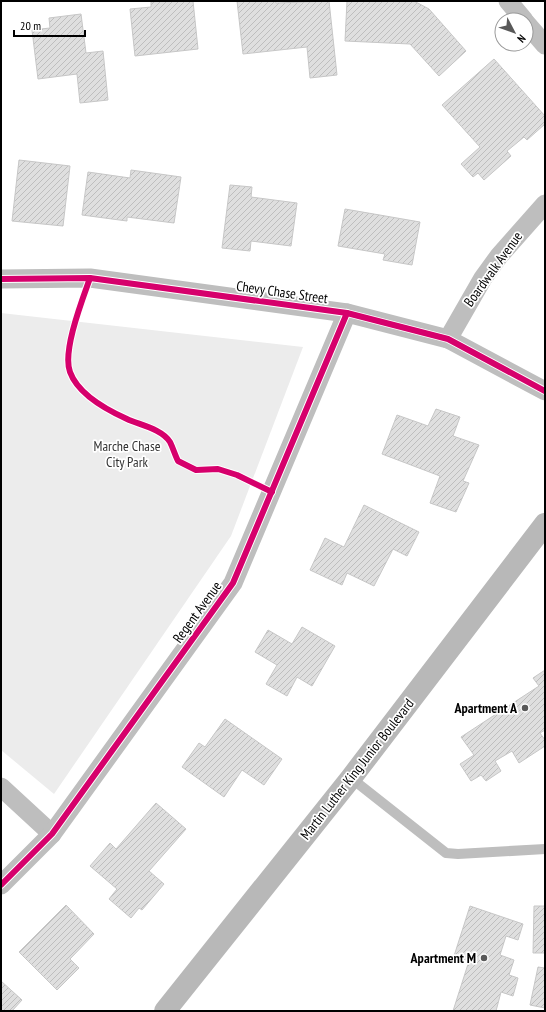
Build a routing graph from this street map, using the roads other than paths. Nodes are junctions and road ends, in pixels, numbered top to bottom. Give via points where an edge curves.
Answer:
1 (508, 1) edge
2 (517, 12) edge
3 (534, 32) edge
4 (545, 44) edge
5 (545, 204) edge
6 (1, 279) edge
7 (347, 313) junction
8 (448, 339) junction
9 (545, 391) edge
10 (545, 524) edge
11 (351, 778) junction
12 (1, 787) edge
13 (52, 834) junction
14 (545, 849) edge
15 (1, 885) edge
16 (166, 1011) edge

1 - 2 street
3 - 4 street
5 - 8 street, Boardwalk Avenue via 487,272
6 - 7 street, Chevy Chase Street via 90,278
7 - 8 street, Chevy Chase Street
7 - 13 street, Regent Avenue via 233,582
8 - 9 street, Chevy Chase Street
10 - 11 main road, Martin Luther King Junior Boulevard
11 - 14 lane via 446,853
11 - 16 main road, Martin Luther King Junior Boulevard
12 - 13 street
13 - 15 street, Regent Avenue

